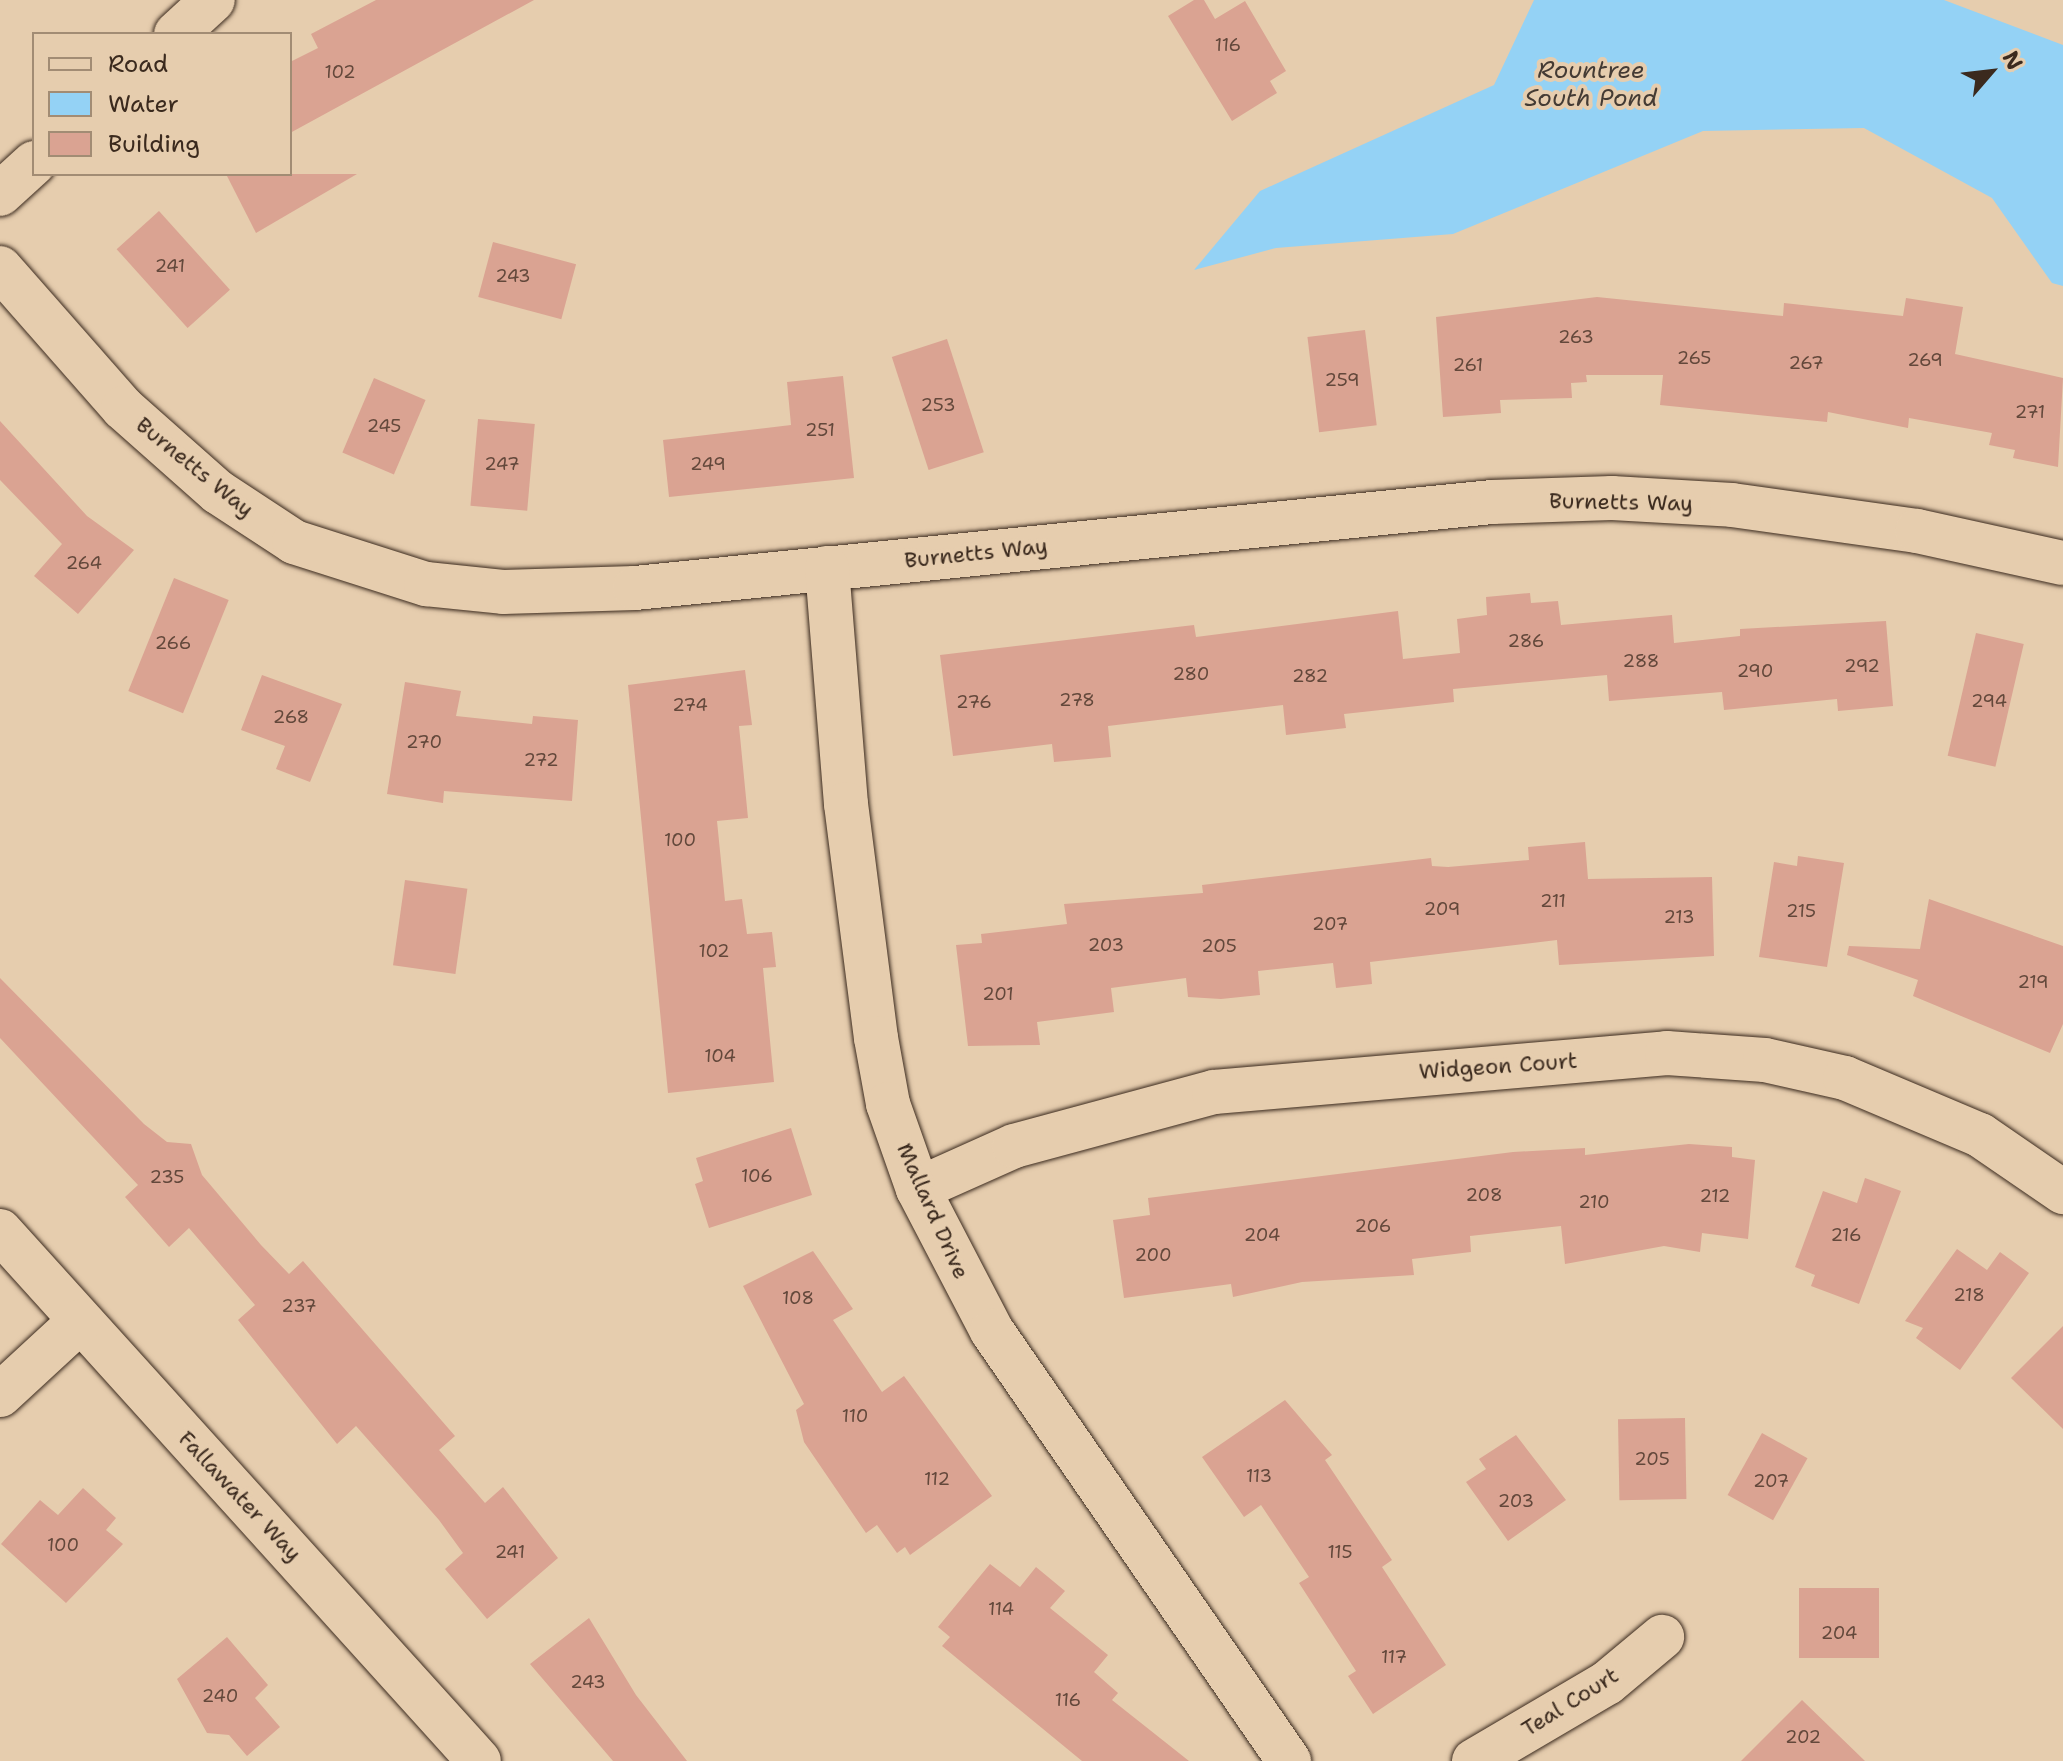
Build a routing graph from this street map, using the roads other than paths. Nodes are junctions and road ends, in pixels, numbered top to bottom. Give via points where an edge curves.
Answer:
1 (213, 0) edge
2 (178, 32) edge
3 (32, 165) edge
4 (0, 194) edge
5 (0, 268) edge
6 (2063, 563) edge
7 (827, 568) junction
8 (918, 1189) junction
9 (2063, 1192) edge
10 (0, 1231) edge
11 (79, 1322) junction
12 (0, 1395) edge
13 (1662, 1637) dead end
14 (479, 1761) edge
15 (1289, 1761) edge
16 (1474, 1761) edge

1 - 2 street
3 - 4 street
5 - 7 street, Burnetts Way via 123,408 207,482 294,542 351,565 426,584 503,592 635,588
6 - 7 street, Burnetts Way via 1840,520 1612,498 1492,502
7 - 8 street, Mallard Drive via 846,804 876,1038 888,1104
8 - 9 street, Widgeon Court via 1028,1142 1214,1092 1667,1053 1765,1060 1845,1078 1980,1135
8 - 15 street, Mallard Drive via 992,1331
10 - 11 street, Fallawater Way
11 - 12 street
11 - 14 street, Fallawater Way
13 - 16 street, Teal Court via 1607,1683

